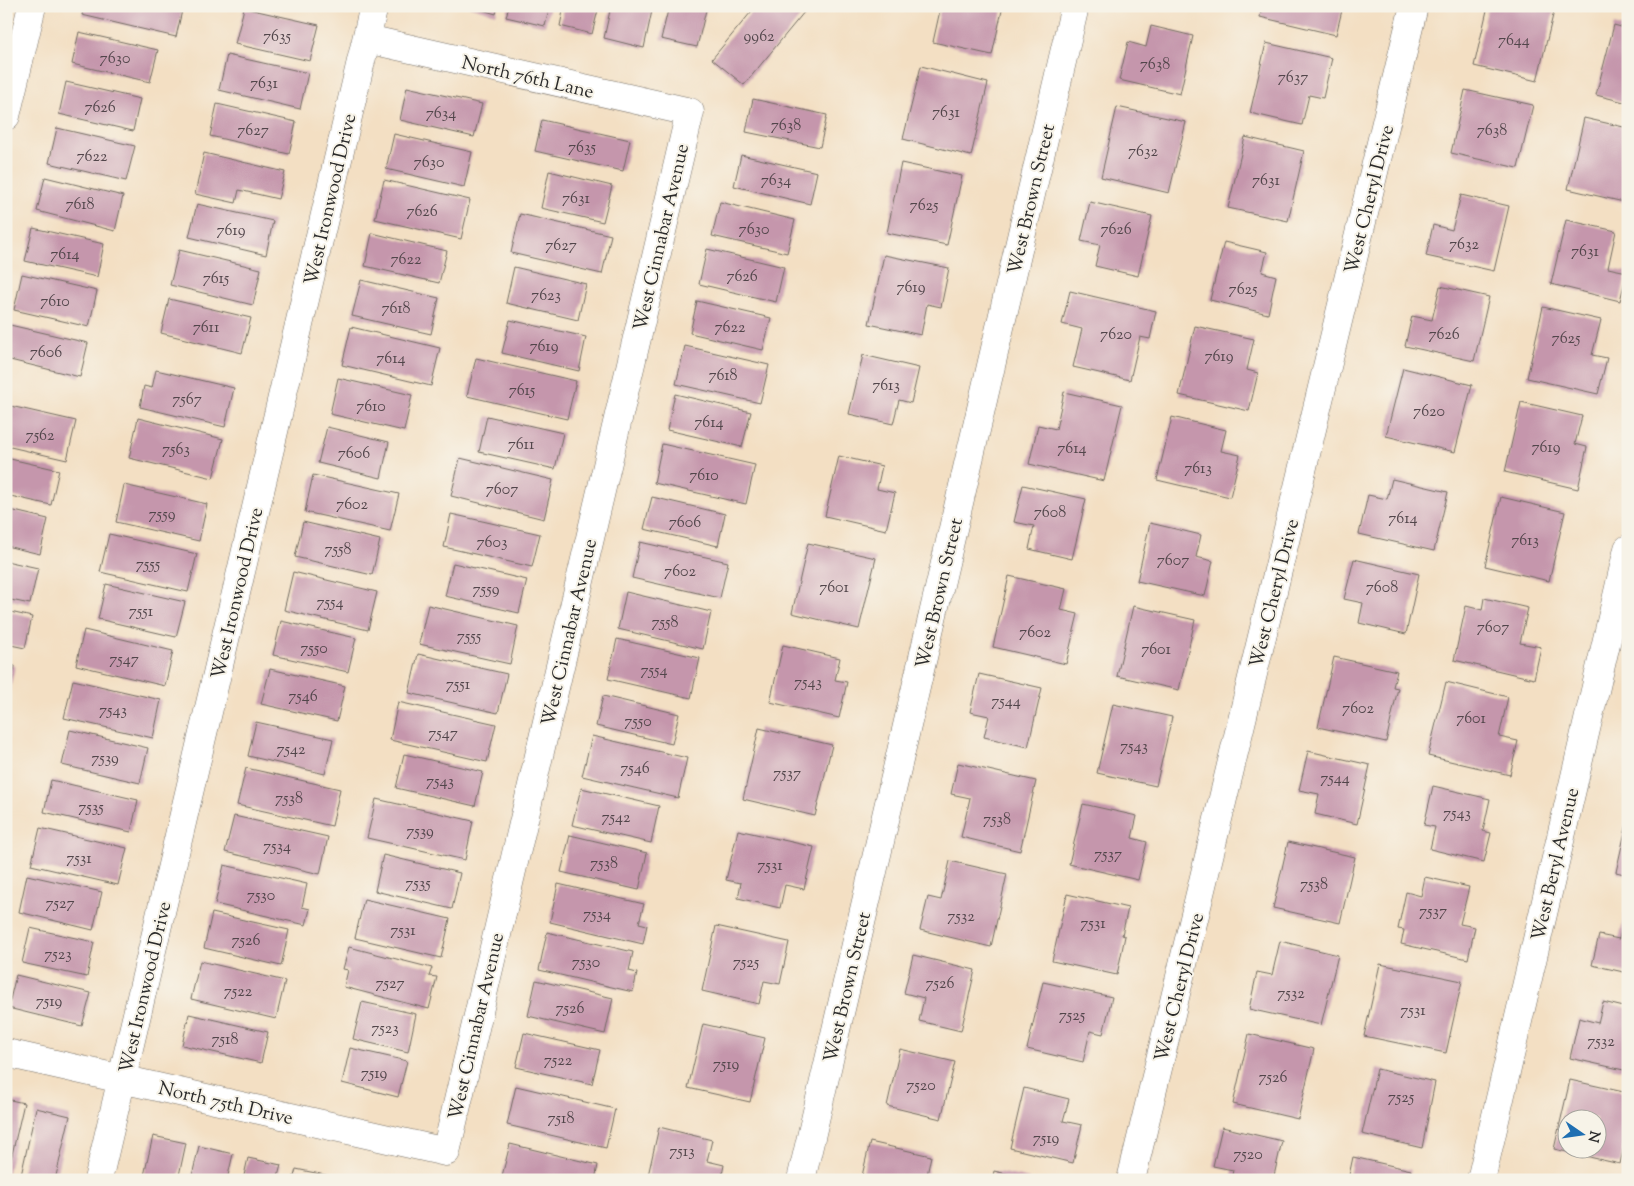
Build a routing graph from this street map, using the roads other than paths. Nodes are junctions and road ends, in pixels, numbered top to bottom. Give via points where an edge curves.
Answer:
1 (32, 6) edge
2 (374, 6) edge
3 (1075, 6) edge
4 (1414, 6) edge
5 (367, 39) junction
6 (690, 112) joint
7 (6, 116) edge
8 (1628, 549) edge
9 (6, 1053) edge
10 (122, 1079) junction
11 (446, 1152) joint
12 (98, 1180) edge
13 (801, 1180) edge
14 (1132, 1180) edge
15 (1481, 1180) edge

1 - 7 street
2 - 5 street, West Ironwood Drive
3 - 13 street, West Brown Street
4 - 14 street, West Cheryl Drive
5 - 6 street, North 76th Lane
5 - 10 street, West Ironwood Drive
6 - 11 street, West Cinnabar Avenue
8 - 15 street, West Beryl Avenue
9 - 10 street, North 75th Drive
10 - 11 street, North 75th Drive
10 - 12 street, West Ironwood Drive

